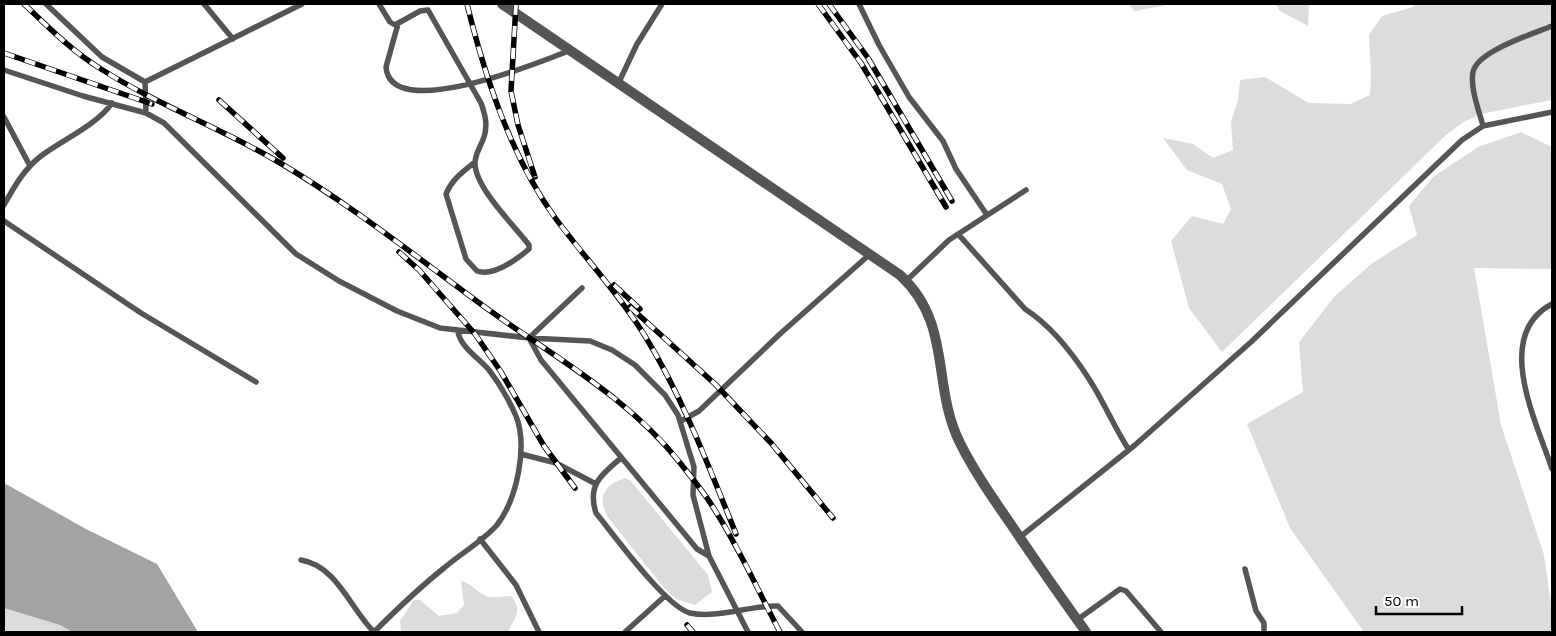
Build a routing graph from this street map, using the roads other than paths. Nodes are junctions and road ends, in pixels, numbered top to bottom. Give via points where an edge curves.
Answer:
1 (46, 4) edge
2 (204, 4) edge
3 (302, 4) edge
4 (379, 4) edge
5 (502, 4) edge
6 (662, 4) edge
7 (859, 4) edge
8 (398, 24) junction
9 (1552, 26) edge
10 (233, 39) junction
11 (571, 50) junction
12 (4, 70) edge
13 (145, 82) junction
14 (619, 82) junction
15 (472, 84) junction
16 (112, 103) junction
17 (1552, 112) edge
18 (146, 113) junction
19 (4, 117) edge
20 (1483, 126) junction
21 (476, 162) junction
22 (30, 166) junction
23 (1026, 190) dead end
24 (4, 205) edge
25 (987, 215) junction
26 (4, 221) edge
27 (958, 234) junction
28 (869, 255) junction
29 (906, 281) junction
30 (582, 288) dead end
31 (1552, 304) edge
32 (458, 332) junction
33 (529, 338) junction
34 (256, 382) dead end
35 (680, 421) junction
36 (1128, 450) junction
37 (521, 454) junction
38 (621, 458) junction
39 (1552, 469) edge
40 (596, 484) junction
41 (1020, 537) junction
42 (480, 539) junction
43 (709, 556) junction
44 (301, 560) dead end
45 (1245, 569) dead end
46 (665, 596) junction
47 (736, 611) junction
48 (1077, 620) junction
49 (374, 632) edge
50 (539, 632) edge
51 (625, 632) edge
52 (748, 632) edge
53 (802, 632) edge
54 (1086, 632) edge
55 (1161, 632) edge
56 (1264, 632) edge

1 - 13 lane via 102,57
2 - 10 lane
3 - 10 lane
4 - 8 lane via 390,22 395,26
5 - 11 street
6 - 14 lane
7 - 25 lane via 909,97 943,141 956,169
8 - 15 lane via 428,10
8 - 15 lane via 386,67 391,82 403,88 432,91
9 - 20 lane via 1484,55 1476,65 1473,74
10 - 13 lane
11 - 14 street
11 - 15 lane
12 - 16 lane
13 - 18 lane
14 - 28 street
15 - 21 lane via 486,119 485,136
16 - 18 lane
16 - 22 lane via 98,117
17 - 20 lane
18 - 32 lane via 164,123 277,237 314,267 425,324
19 - 22 lane
20 - 36 lane via 1430,169 1272,324
21 - 21 lane via 481,185 529,245 522,255 492,273 477,271 466,258 446,194 450,184
22 - 24 lane
23 - 25 lane
25 - 27 lane
26 - 34 lane via 133,307
27 - 29 lane
27 - 36 lane via 1070,354 1089,380
28 - 29 street
28 - 35 lane via 699,411
29 - 41 street via 930,317 945,396 959,441
30 - 33 lane
31 - 39 lane via 1535,316 1521,347 1526,388
32 - 33 lane
32 - 37 lane via 464,346 489,370 506,396 520,430
33 - 35 lane via 590,341 612,350 635,365 655,385
33 - 38 lane via 541,360
35 - 43 lane via 694,467 693,494
36 - 41 lane
37 - 40 lane via 556,462
37 - 42 lane via 508,504 496,526
38 - 40 lane via 604,472
38 - 43 lane via 697,549
40 - 46 lane via 592,498 596,513
41 - 48 street
42 - 49 lane via 425,583
42 - 50 lane via 516,585
43 - 47 lane
44 - 49 lane via 315,563 328,572
45 - 56 lane via 1256,612 1264,623
46 - 47 lane via 690,613
46 - 51 lane
47 - 52 lane
47 - 53 lane via 778,606
48 - 54 street
48 - 55 lane via 1120,589 1126,591

